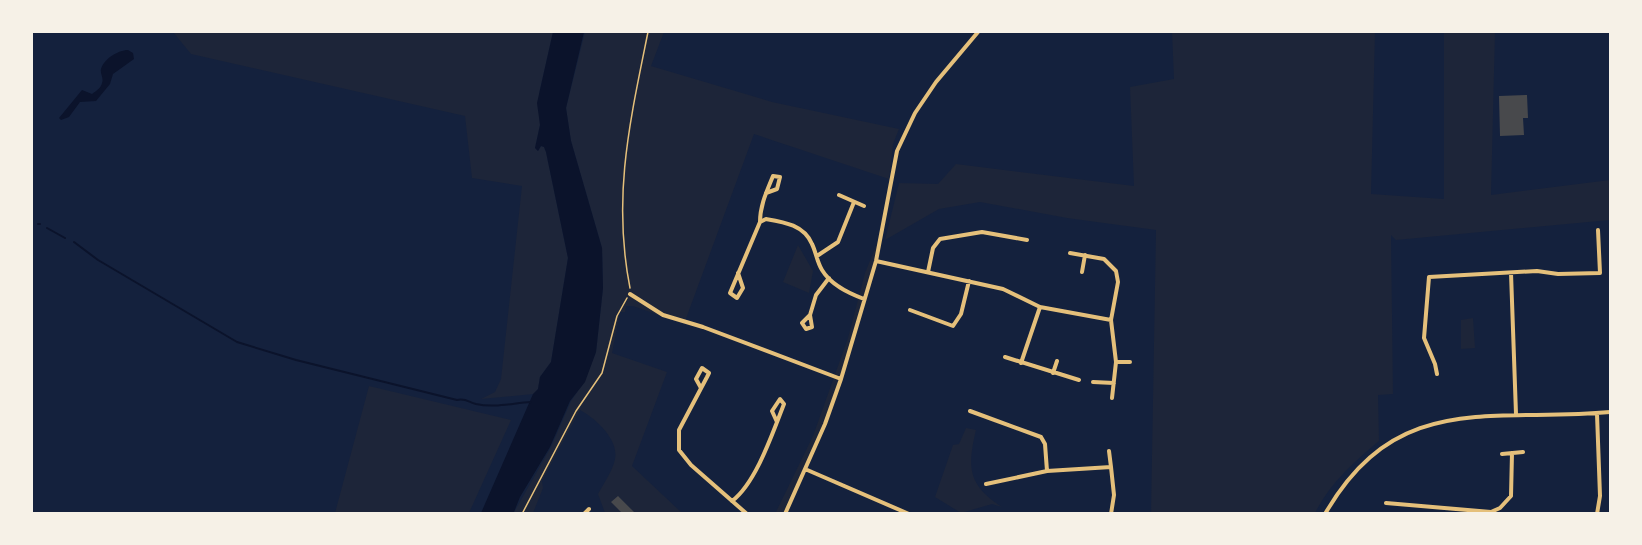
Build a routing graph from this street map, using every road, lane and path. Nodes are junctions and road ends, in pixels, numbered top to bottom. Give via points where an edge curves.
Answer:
1 (648, 32) edge
2 (978, 32) edge
3 (766, 193) junction
4 (839, 195) dead end
5 (854, 202) junction
6 (864, 206) dead end
7 (760, 222) junction
8 (1598, 230) dead end
9 (1027, 240) dead end
10 (1070, 253) dead end
11 (1085, 255) junction
12 (817, 256) junction
13 (876, 261) junction
14 (928, 272) junction
15 (1082, 272) dead end
16 (738, 273) junction
17 (1510, 273) junction
18 (1429, 277) junction
19 (829, 278) junction
20 (1423, 278) dead end
21 (969, 281) junction
22 (630, 294) junction
23 (864, 299) junction
24 (1040, 308) junction
25 (910, 310) dead end
26 (810, 315) dead end
27 (1111, 320) junction
28 (953, 326) junction
29 (957, 333) dead end
30 (1005, 357) dead end
31 (1057, 360) dead end
32 (1130, 362) dead end
33 (1021, 363) junction
34 (1116, 363) junction
35 (1053, 373) junction
36 (1437, 374) dead end
37 (841, 379) junction
38 (1079, 380) dead end
39 (1093, 382) dead end
40 (1114, 383) junction
41 (701, 388) junction
42 (1112, 398) dead end
43 (970, 411) dead end
44 (1611, 412) edge
45 (1516, 414) junction
46 (1597, 414) junction
47 (777, 422) junction
48 (1109, 451) dead end
49 (1523, 452) dead end
50 (1512, 453) junction
51 (1502, 454) dead end
52 (1111, 467) junction
53 (805, 469) junction
54 (1047, 471) junction
55 (986, 484) dead end
56 (732, 501) junction
57 (1386, 503) dead end
58 (1423, 506) junction
59 (589, 509) dead end
60 (522, 513) edge
61 (584, 513) edge
62 (747, 513) edge
63 (785, 513) edge
64 (909, 513) edge
65 (1047, 513) edge
66 (1074, 513) edge
67 (1111, 513) edge
68 (1325, 513) edge
69 (1424, 513) edge
70 (1598, 513) edge

1 - 22 path via 621,189
2 - 13 street via 925,98 897,151
3 - 3 street via 777,189 780,177 773,176
3 - 7 street
4 - 5 street
5 - 6 street
5 - 12 street via 838,242
7 - 12 street via 783,221 802,230
7 - 16 street
8 - 17 street via 1600,273
9 - 14 street via 982,232 940,238 933,248
10 - 11 street
11 - 15 street
11 - 27 street via 1104,259 1116,271 1118,282
12 - 19 street
13 - 14 street
13 - 23 street
14 - 21 street
16 - 16 street via 743,288 737,298 730,293
17 - 18 street
17 - 45 street
18 - 20 street
18 - 36 street via 1424,338
19 - 23 street via 843,290
19 - 26 street via 816,295
21 - 24 street via 1003,289
21 - 28 street via 961,314
22 - 37 street via 663,315
22 - 60 path via 617,316 602,373 576,411
23 - 37 street
24 - 27 street
24 - 33 street
25 - 28 street
27 - 34 street
28 - 29 street
30 - 33 street
31 - 35 street
32 - 34 street
33 - 35 street
34 - 40 street
35 - 38 street
37 - 53 street
39 - 40 street
40 - 42 street
41 - 41 street via 696,379 702,368 709,373
41 - 56 street via 679,430 679,449 691,465
43 - 54 street via 1041,436
44 - 46 street
45 - 46 street
45 - 68 street via 1448,419 1411,432 1362,465
46 - 70 street
47 - 47 street via 772,411 780,399 784,404
47 - 56 street via 749,483
48 - 52 street
49 - 50 street
50 - 51 street
50 - 58 street via 1511,496 1500,508 1491,512
52 - 54 street
52 - 67 street
53 - 63 street
53 - 64 street
54 - 55 street
56 - 62 street
57 - 58 street
58 - 69 street
59 - 61 street
65 - 66 street

